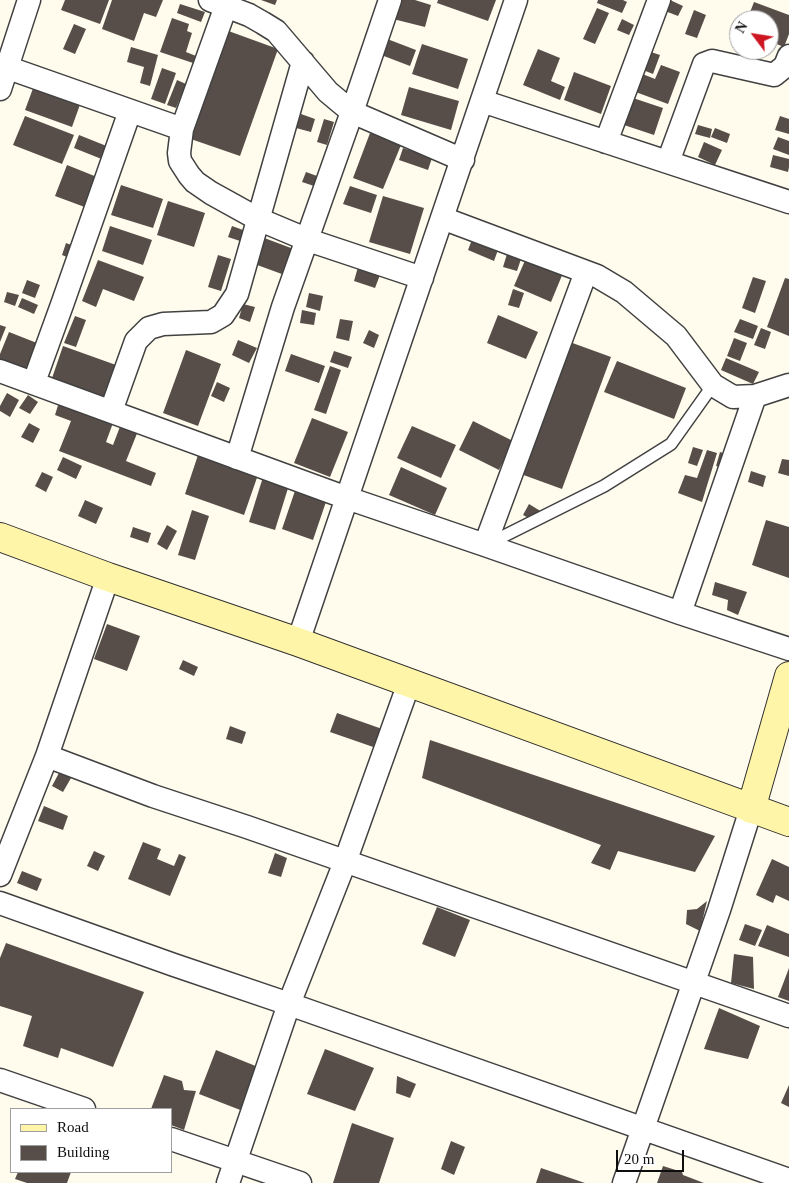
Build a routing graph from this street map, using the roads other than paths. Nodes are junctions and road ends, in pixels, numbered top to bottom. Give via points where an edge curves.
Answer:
1 (29, 0) edge
2 (390, 0) edge
3 (516, 0) edge
4 (660, 0) edge
5 (218, 3) edge
6 (789, 56) edge
7 (303, 62) junction
8 (3, 66) edge
9 (0, 89) edge
10 (482, 101) junction
11 (130, 111) junction
12 (352, 112) junction
13 (182, 129) junction
14 (606, 142) junction
15 (462, 160) junction
16 (668, 162) junction
17 (789, 202) edge
18 (258, 218) junction
19 (442, 218) junction
20 (308, 240) junction
21 (586, 272) junction
22 (422, 278) junction
23 (0, 371) edge
24 (34, 382) junction
25 (713, 385) junction
26 (789, 386) edge
27 (756, 396) junction
28 (111, 411) junction
29 (236, 458) junction
30 (347, 498) junction
31 (0, 537) edge
32 (486, 545) junction
33 (108, 577) junction
34 (680, 613) junction
35 (298, 642) junction
36 (789, 649) edge
37 (789, 676) edge
38 (409, 683) junction
39 (47, 756) junction
40 (750, 808) junction
41 (789, 822) edge
42 (345, 862) junction
43 (0, 875) edge
44 (0, 903) edge
45 (693, 984) junction
46 (289, 1004) junction
47 (789, 1016) edge
48 (0, 1080) edge
49 (81, 1108) edge
50 (643, 1129) junction
51 (172, 1139) edge
52 (236, 1161) junction
53 (789, 1180) edge
54 (228, 1183) edge
55 (300, 1183) edge
56 (624, 1183) edge

1 - 8 street
2 - 12 street
3 - 10 street
4 - 14 street
5 - 7 street via 276,30
5 - 13 street
6 - 16 street via 785,66 774,75 712,60 704,64
7 - 12 street via 328,92
7 - 18 street
8 - 9 street
8 - 11 street
10 - 14 street
10 - 15 street
11 - 13 street
11 - 24 street
12 - 15 street
12 - 20 street
13 - 18 street via 178,153 189,175 211,193
14 - 16 street
15 - 19 street
16 - 17 street
18 - 20 street
18 - 28 street via 237,294 223,314 211,322 162,324 149,328 136,341
19 - 21 street
19 - 22 street
20 - 22 street
20 - 29 street
21 - 25 street via 624,292 676,336
21 - 32 street
22 - 30 street
23 - 24 street
24 - 28 street
25 - 27 street via 733,397
25 - 32 lane via 671,444 604,486
26 - 27 street
27 - 34 street
28 - 29 street
29 - 30 street
30 - 32 street
30 - 35 street
31 - 33 street
32 - 34 street
33 - 35 street
33 - 39 street
34 - 36 street
35 - 38 street
37 - 40 street
38 - 40 street
38 - 42 street
39 - 42 street
39 - 43 street
40 - 41 street
40 - 45 street
42 - 45 street
42 - 46 street
44 - 46 street
45 - 47 street
45 - 50 street
46 - 50 street
46 - 52 street
48 - 49 street
50 - 53 street
50 - 56 street
51 - 52 street
52 - 54 street
52 - 55 street

